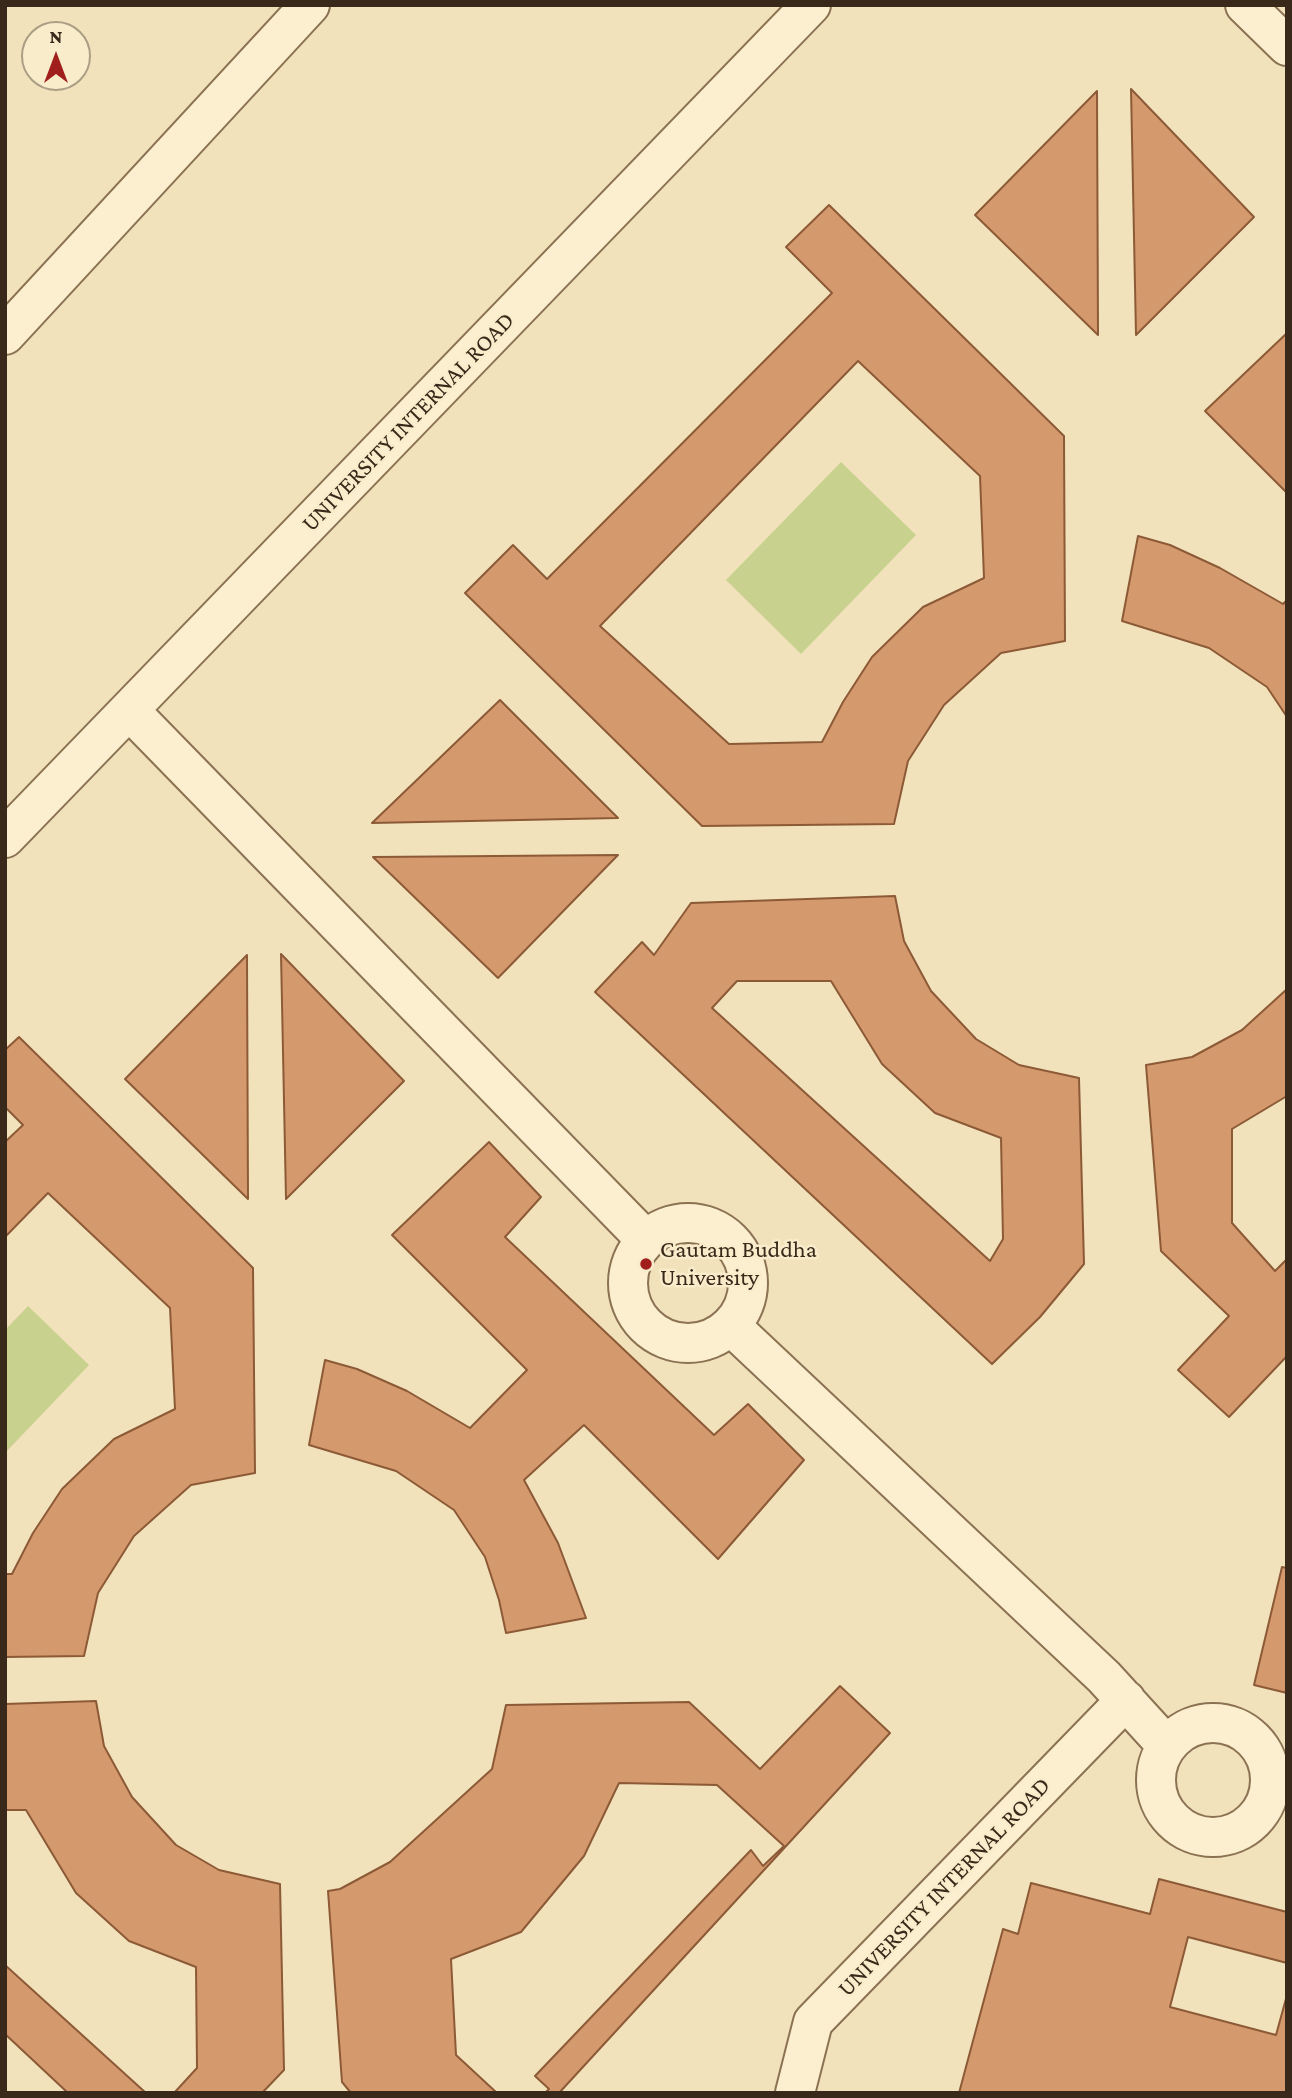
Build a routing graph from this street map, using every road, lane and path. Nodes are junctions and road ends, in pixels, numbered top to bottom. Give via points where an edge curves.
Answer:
1 (310, 5) edge
2 (811, 5) edge
3 (1245, 5) edge
4 (1287, 46) edge
5 (5, 335) edge
6 (129, 710) junction
7 (5, 838) edge
8 (646, 1240) junction
9 (730, 1326) junction
10 (1126, 1700) junction
11 (1166, 1745) junction
12 (1275, 1754) edge
13 (795, 2093) edge

1 - 5 street
2 - 6 street, UNIVERSITY INTERNAL ROAD
3 - 4 street
6 - 7 street, UNIVERSITY INTERNAL ROAD
6 - 8 street
8 - 9 street via 634,1256 628,1283 633,1307 645,1325 665,1339 688,1343 710,1339
8 - 9 street via 666,1226 689,1222 715,1229 732,1240 746,1265 749,1283 744,1307
9 - 10 street
10 - 11 street
10 - 13 street, UNIVERSITY INTERNAL ROAD via 813,2022
11 - 12 street via 1183,1731 1205,1723 1227,1724
11 - 12 street via 1156,1766 1155,1788 1162,1810 1177,1826 1198,1836 1220,1838 1242,1831 1259,1815 1269,1795

